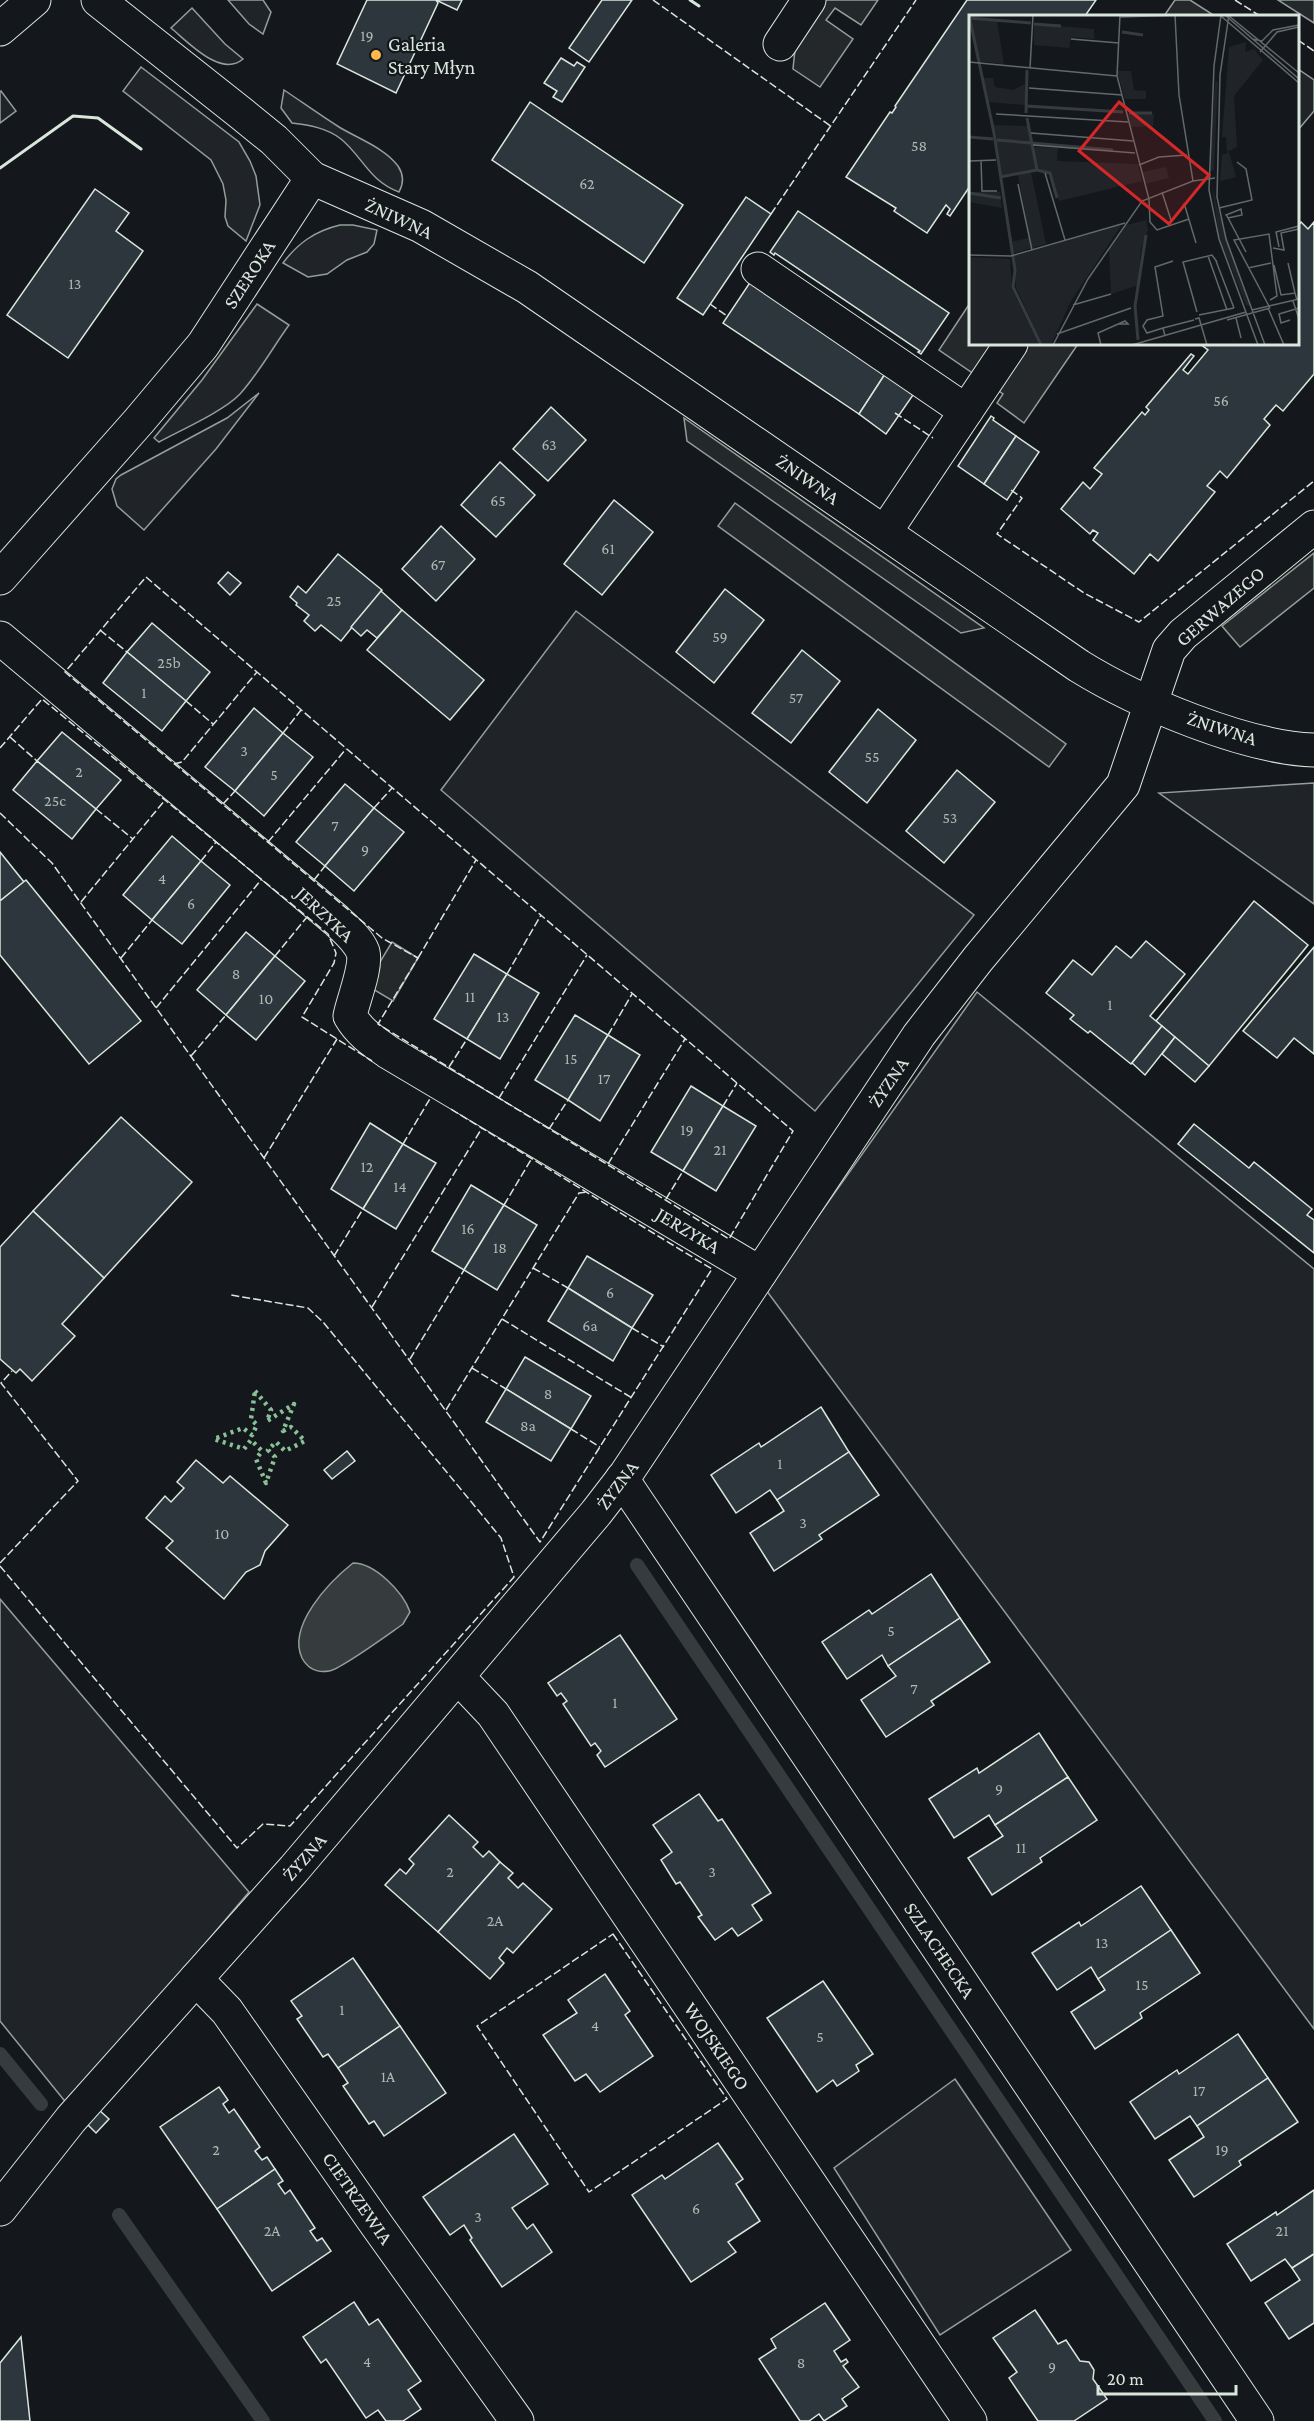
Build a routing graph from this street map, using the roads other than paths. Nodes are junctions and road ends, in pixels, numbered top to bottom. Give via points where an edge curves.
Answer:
1 (34, 0) edge
2 (98, 0) edge
3 (809, 0) edge
4 (0, 29) edge
5 (780, 44) dead end
6 (312, 178) junction
7 (758, 269) dead end
8 (1010, 345) edge
9 (966, 411) junction
10 (1314, 527) edge
11 (885, 532) junction
12 (0, 578) edge
13 (0, 638) edge
14 (1151, 703) junction
15 (1314, 750) edge
16 (760, 1273) junction
17 (622, 1479) junction
18 (458, 1677) junction
19 (196, 1979) junction
20 (0, 2209) edge
21 (517, 2421) edge
22 (970, 2421) edge
23 (1257, 2421) edge

1 - 4 street
2 - 6 street via 274,140
3 - 5 street
6 - 11 street, ŻNIWNA via 421,226 527,286
6 - 12 street, SZEROKA via 203,345
7 - 9 street
8 - 9 street
9 - 11 street
10 - 14 street, GERWAZEGO via 1183,634 1169,650
11 - 14 street, ŻNIWNA via 1079,666
13 - 16 street, JERZYKA via 327,912 355,940 363,961 350,1016 369,1038
14 - 15 street, ŻNIWNA via 1226,731
14 - 16 street, ŻYZNA via 1123,785 919,1035
16 - 17 street, ŻYZNA
17 - 18 street, ŻYZNA
17 - 23 street, SZLACHECKA
18 - 19 street, ŻYZNA
18 - 22 street, WOJSKIEGO via 493,1714
19 - 20 street, ŻYZNA via 71,2119
19 - 21 street, CIETRZEWIA via 227,2011

